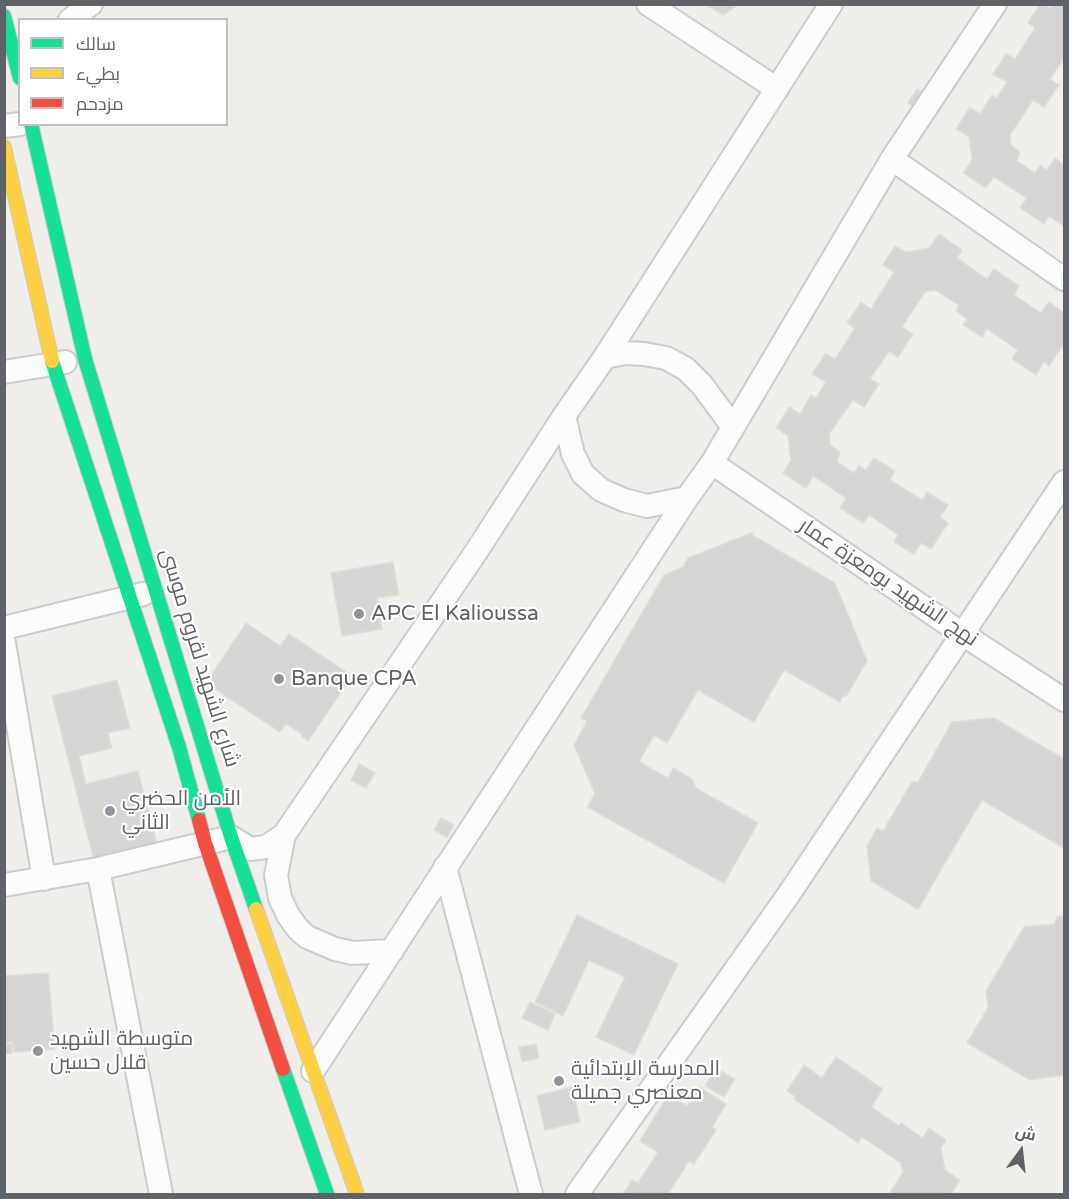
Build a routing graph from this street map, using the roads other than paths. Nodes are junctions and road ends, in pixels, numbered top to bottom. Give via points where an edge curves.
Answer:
1 (91, 4) edge
2 (648, 4) edge
3 (831, 4) edge
4 (995, 4) edge
5 (4, 16) edge
6 (73, 18) edge
7 (18, 63) edge
8 (777, 89) junction
9 (30, 126) edge
10 (4, 147) edge
11 (892, 159) junction
12 (1065, 279) edge
13 (605, 357) junction
14 (85, 359) junction
15 (52, 363) junction
16 (4, 372) edge
17 (564, 416) junction
18 (733, 427) junction
19 (712, 463) junction
20 (1065, 482) edge
21 (687, 498) junction
22 (156, 590) junction
23 (129, 598) junction
24 (4, 628) edge
25 (964, 635) junction
26 (4, 643) edge
27 (1065, 700) edge
28 (284, 834) junction
29 (231, 837) junction
30 (205, 843) junction
31 (445, 867) junction
32 (98, 869) junction
33 (44, 879) junction
34 (4, 885) edge
35 (280, 898) junction
36 (392, 951) junction
37 (313, 1071) junction
38 (161, 1194) edge
39 (327, 1194) edge
40 (357, 1194) edge
41 (531, 1194) edge
42 (577, 1194) edge

1 - 6 street
2 - 8 street
3 - 8 street
4 - 11 street
5 - 7 street
8 - 13 street
9 - 14 street, شارع الشهيد لقروم موسى
10 - 15 street
11 - 12 street
11 - 18 street
13 - 17 street
13 - 18 street via 644,354 666,358 686,369
14 - 15 street
14 - 22 street, شارع الشهيد لقروم موسى
15 - 16 street
15 - 23 street
17 - 21 street via 573,454 583,474 601,490 647,506
17 - 28 street
18 - 19 street
19 - 21 street
19 - 25 street, نهج الشهيد بومعزة عمار
20 - 25 street
21 - 31 street
22 - 23 street
22 - 29 street, شارع الشهيد لقروم موسى
23 - 24 street
23 - 30 street via 179,747
25 - 27 street, نهج الشهيد بومعزة عمار
25 - 42 street via 789,894
26 - 33 street
28 - 29 street via 266,847 250,849
28 - 35 street via 276,875
29 - 30 street
29 - 35 street
29 - 37 street, شارع الشهيد لقروم موسى
30 - 32 street
30 - 39 street
31 - 36 street
31 - 41 street
32 - 33 street
32 - 38 street
33 - 34 street
35 - 36 street via 298,929 321,945 353,953
36 - 37 street
37 - 40 street, شارع الشهيد لقروم موسى

